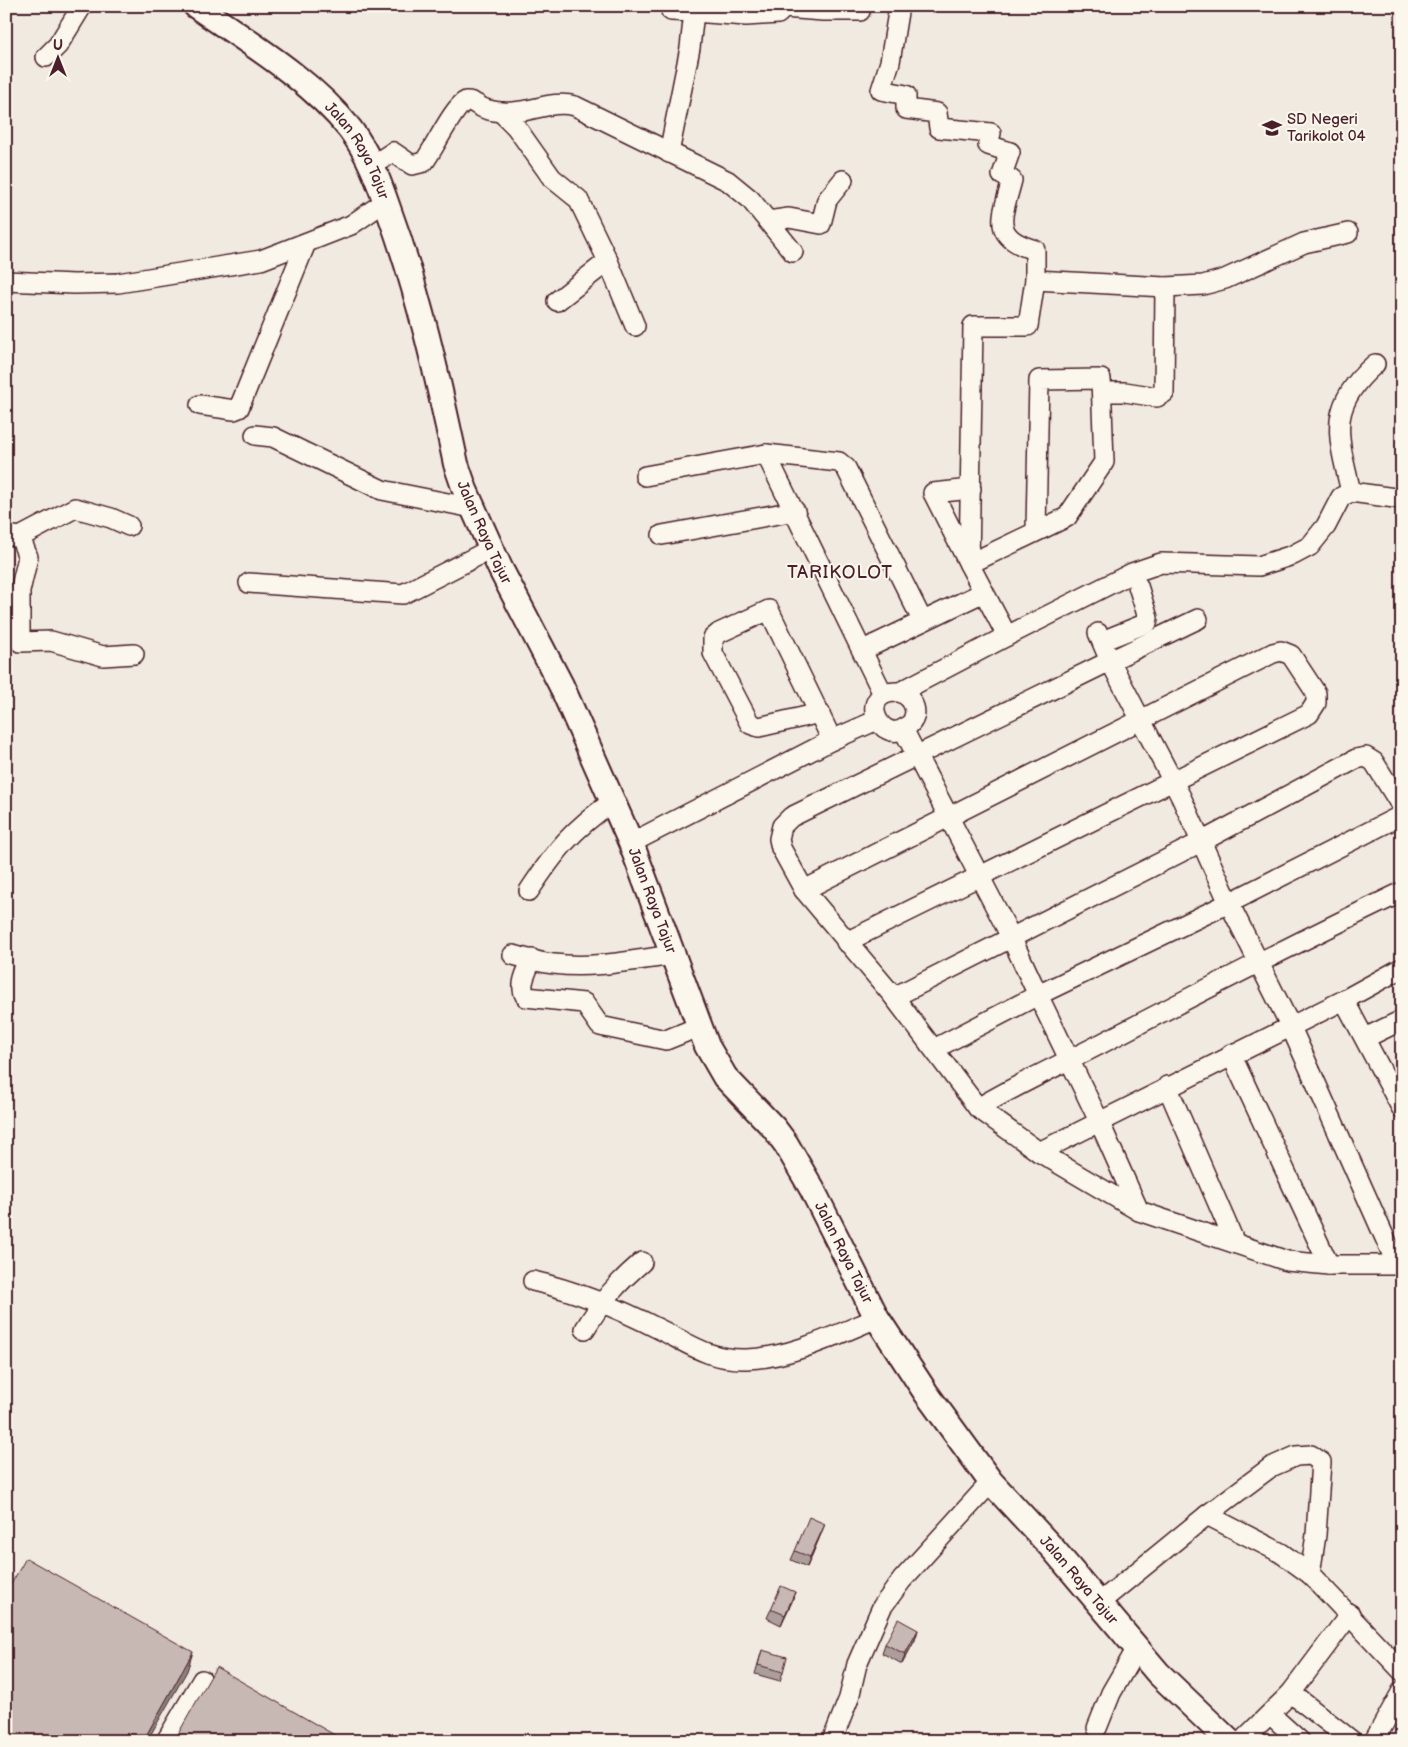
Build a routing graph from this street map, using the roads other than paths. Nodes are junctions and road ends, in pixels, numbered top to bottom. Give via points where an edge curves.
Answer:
1 (82, 6) edge
2 (196, 6) edge
3 (671, 6) edge
4 (860, 6) edge
5 (899, 6) edge
6 (694, 12) junction
7 (46, 57) dead end
8 (501, 112) junction
9 (669, 153) junction
10 (373, 165) junction
11 (842, 180) dead end
12 (386, 201) junction
13 (768, 221) junction
14 (1348, 234) dead end
15 (306, 244) junction
16 (793, 252) dead end
17 (608, 261) junction
18 (1035, 280) junction
19 (6, 281) edge
20 (1164, 287) junction
21 (557, 301) dead end
22 (635, 326) dead end
23 (1375, 364) dead end
24 (1102, 392) junction
25 (200, 405) dead end
26 (255, 435) dead end
27 (766, 454) junction
28 (646, 476) dead end
29 (970, 489) junction
30 (1351, 492) junction
31 (1402, 498) edge
32 (473, 508) junction
33 (794, 511) junction
34 (129, 526) dead end
35 (1036, 530) junction
36 (662, 535) dead end
37 (13, 536) edge
38 (491, 549) junction
39 (969, 564) junction
40 (249, 584) dead end
41 (1138, 586) dead end
42 (984, 592) junction
43 (1198, 619) dead end
44 (922, 620) junction
45 (1007, 636) junction
46 (863, 650) junction
47 (134, 654) dead end
48 (1110, 661) junction
49 (892, 693) junction
50 (820, 713) junction
51 (877, 720) junction
52 (1140, 721) junction
53 (903, 729) junction
54 (832, 740) junction
55 (916, 757) junction
56 (1171, 781) junction
57 (612, 802) junction
58 (1402, 807) edge
59 (1402, 816) edge
60 (949, 818) junction
61 (1201, 842) junction
62 (631, 843) junction
63 (978, 876) junction
64 (804, 890) junction
65 (529, 891) dead end
66 (1402, 892) edge
67 (1229, 904) junction
68 (1011, 937) junction
69 (846, 942) junction
70 (513, 954) dead end
71 (673, 955) junction
72 (532, 959) junction
73 (1258, 962) junction
74 (1402, 968) edge
75 (1038, 995) junction
76 (894, 997) junction
77 (1344, 1000) junction
78 (1402, 1020) edge
79 (1290, 1025) junction
80 (698, 1027) junction
81 (1365, 1038) junction
82 (934, 1050) junction
83 (1232, 1054) junction
84 (1069, 1061) junction
85 (1167, 1086) junction
86 (1401, 1104) edge
87 (978, 1108) junction
88 (1099, 1120) junction
89 (1039, 1152) junction
90 (1139, 1211) junction
91 (1235, 1243) junction
92 (642, 1262) dead end
93 (1330, 1265) junction
94 (1399, 1265) edge
95 (533, 1281) dead end
96 (600, 1303) junction
97 (877, 1318) junction
98 (585, 1329) dead end
99 (991, 1482) junction
100 (1207, 1515) junction
101 (1310, 1574) junction
102 (1099, 1603) junction
103 (1350, 1614) junction
104 (1137, 1648) junction
105 (1402, 1670) edge
106 (202, 1680) dead end
107 (1402, 1691) edge
108 (1291, 1693) junction
109 (1270, 1714) junction
110 (1097, 1728) dead end
111 (166, 1741) edge
112 (832, 1741) edge
113 (1229, 1741) edge
114 (1242, 1741) edge
115 (1300, 1741) edge
116 (1352, 1741) edge
117 (1374, 1741) edge

1 - 7 street via 58,45
2 - 10 main road, Jalan Raya Tajur via 279,64 317,96 350,129
3 - 6 street via 671,11
4 - 6 street via 860,12 784,8 778,14 746,16
5 - 18 street via 890,62 881,90 906,95 906,109 938,113 939,128 991,133 988,145 1010,152 1002,175 1012,180 1003,215 1004,229 1014,242 1035,250
6 - 9 street
8 - 9 street via 526,112 564,103
8 - 10 street via 484,109 470,100 462,102 424,162 412,165 393,152
8 - 17 street via 552,178 578,199
9 - 13 street via 728,181 750,199
10 - 12 main road, Jalan Raya Tajur
11 - 13 street via 827,200 821,224 789,218
12 - 15 street via 351,226
12 - 32 main road, Jalan Raya Tajur via 408,261 456,464
13 - 16 street
14 - 20 street via 1304,243 1224,279
15 - 19 street via 261,260 118,283
15 - 25 street via 239,408
17 - 21 street
17 - 22 street
18 - 20 street
18 - 29 street via 1028,326 973,326
20 - 24 street via 1164,392 1157,397
23 - 30 street via 1347,393 1342,407 1340,452
24 - 35 street via 1104,462 1067,517
24 - 35 street via 1101,379 1039,380
26 - 32 street via 274,437 382,490
27 - 28 street
27 - 33 street
27 - 44 street via 839,462 846,468
29 - 39 street
29 - 39 street via 933,493
30 - 31 street
30 - 45 street via 1340,497 1326,526 1310,546 1292,556 1260,566 1161,564 1132,573
32 - 38 main road, Jalan Raya Tajur
33 - 36 street
33 - 46 street
34 - 37 street via 75,508
35 - 39 street
37 - 47 street via 28,556 20,591 20,642 51,642 103,656
38 - 40 street via 403,594
38 - 57 main road, Jalan Raya Tajur via 561,685
39 - 42 street
41 - 48 street via 1147,623 1100,637
42 - 44 street
42 - 45 street
43 - 48 street
44 - 46 street
45 - 49 street
46 - 49 street
48 - 52 street
48 - 55 street
49 - 51 street via 875,706
49 - 53 street via 910,698 915,710 912,721
50 - 50 street via 759,727 750,724 713,653 713,638 769,610
50 - 54 street
51 - 53 street via 888,730
51 - 54 street
52 - 56 street
52 - 56 street via 1273,653 1291,654 1316,692 1316,703 1309,714
52 - 60 street
53 - 55 street
54 - 62 street
55 - 60 street
55 - 64 street via 792,818 782,826 779,838 782,848
56 - 61 street
56 - 63 street
57 - 62 main road, Jalan Raya Tajur
57 - 65 street via 583,822 555,851
58 - 61 street via 1374,762 1366,757 1356,759
59 - 67 street
60 - 63 street
60 - 64 street
61 - 67 street
61 - 68 street
62 - 71 main road, Jalan Raya Tajur
63 - 68 street
63 - 69 street
64 - 69 street
66 - 73 street
67 - 73 street
67 - 75 street
68 - 75 street
68 - 76 street
69 - 76 street
70 - 72 street
71 - 72 street via 568,966
71 - 80 main road, Jalan Raya Tajur
72 - 80 street via 522,986 526,997 584,1003 600,1026 637,1036 666,1040
73 - 79 street
73 - 84 street
74 - 77 street
75 - 82 street
75 - 84 street
76 - 82 street
77 - 79 street
77 - 81 street
78 - 81 street
79 - 83 street
79 - 94 street
80 - 97 main road, Jalan Raya Tajur via 725,1077 786,1144 812,1188
81 - 86 street
82 - 87 street
83 - 85 street
83 - 93 street
84 - 87 street via 1021,1082
84 - 88 street
85 - 88 street
85 - 91 street
87 - 89 street
88 - 89 street
88 - 90 street
89 - 90 street
90 - 91 street
91 - 93 street via 1287,1261
92 - 96 street
93 - 94 street
95 - 96 street via 569,1289
96 - 97 street via 662,1330 692,1348 718,1356 747,1359 805,1348
96 - 98 street
97 - 99 main road, Jalan Raya Tajur via 926,1393
99 - 102 main road, Jalan Raya Tajur
99 - 112 street via 902,1580 882,1607 857,1664 849,1698
100 - 101 street via 1281,1554
100 - 101 street via 1271,1468 1296,1456 1316,1458 1321,1462 1322,1473
100 - 102 street
101 - 103 street
102 - 104 main road, Jalan Raya Tajur
103 - 105 street
103 - 108 street
104 - 110 street via 1111,1693
104 - 113 main road, Jalan Raya Tajur
106 - 111 street
107 - 117 street
108 - 109 street
108 - 116 street
109 - 114 street
109 - 115 street

